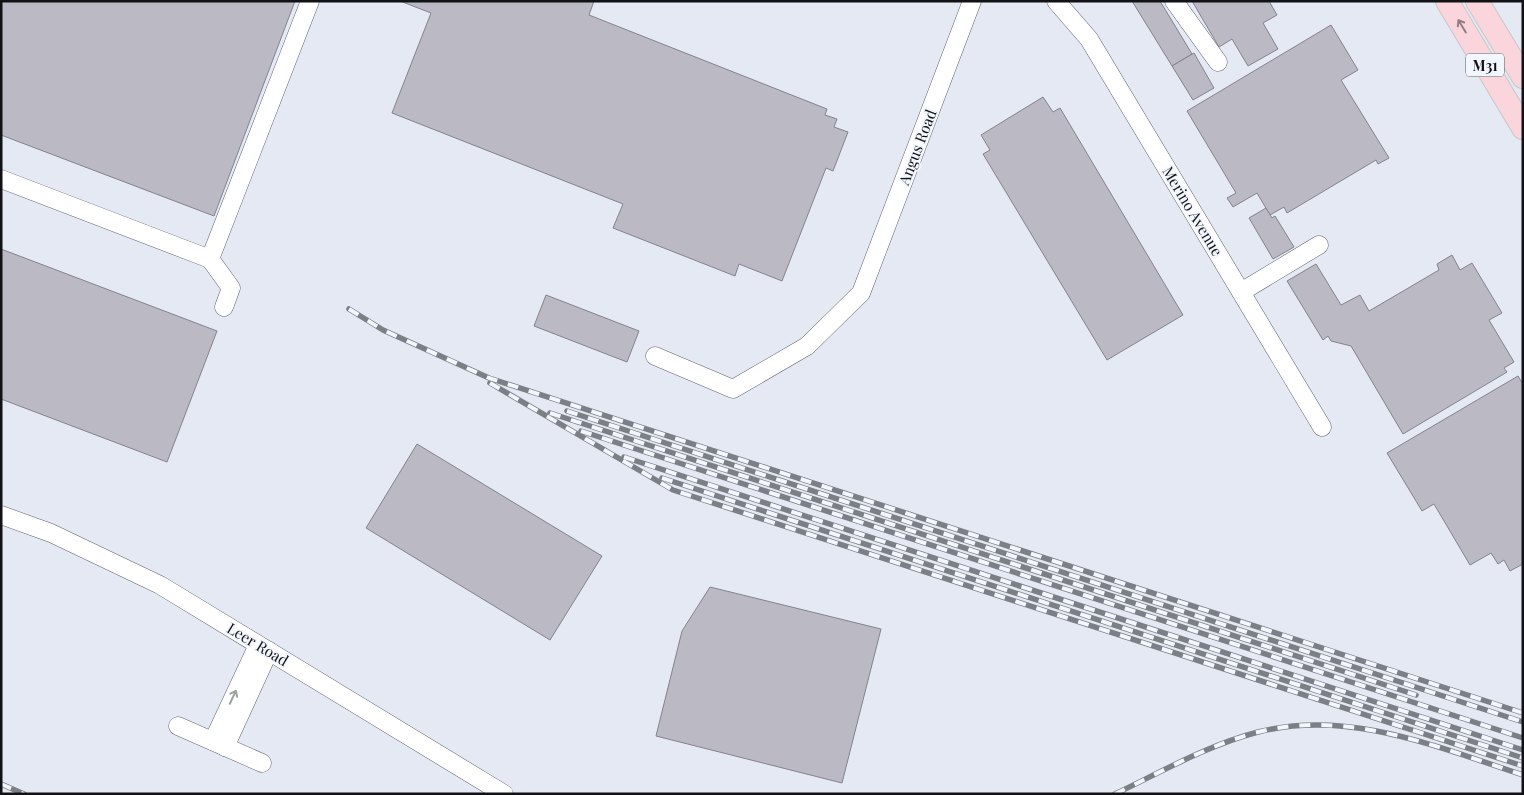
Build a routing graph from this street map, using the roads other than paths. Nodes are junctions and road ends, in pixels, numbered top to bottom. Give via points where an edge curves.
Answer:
1 (310, 1) edge
2 (972, 1) edge
3 (1056, 1) edge
4 (1174, 1) edge
5 (1447, 1) edge
6 (1477, 1) edge
7 (1218, 62) dead end
8 (1523, 77) edge
9 (1523, 128) edge
10 (1, 179) edge
11 (1319, 245) dead end
12 (210, 259) junction
13 (1241, 292) junction
14 (224, 307) dead end
15 (655, 356) dead end
16 (1322, 426) dead end
17 (1, 515) edge
18 (264, 648) junction
19 (178, 726) dead end
20 (219, 744) junction
21 (262, 763) dead end
22 (504, 794) edge

1 - 12 street
2 - 15 street, Angus Road via 861,293 807,346 733,389
3 - 13 street, Merino Avenue via 1089,38
4 - 7 street
9 -> 5 main road, M31
6 - 8 main road, M31
10 - 12 street
11 - 13 street
12 - 14 street via 231,288
13 - 16 street, Merino Avenue
17 - 18 street, Leer Road via 52,533 160,584
18 - 20 street
18 - 22 street, Leer Road
19 - 20 street
20 - 21 street

